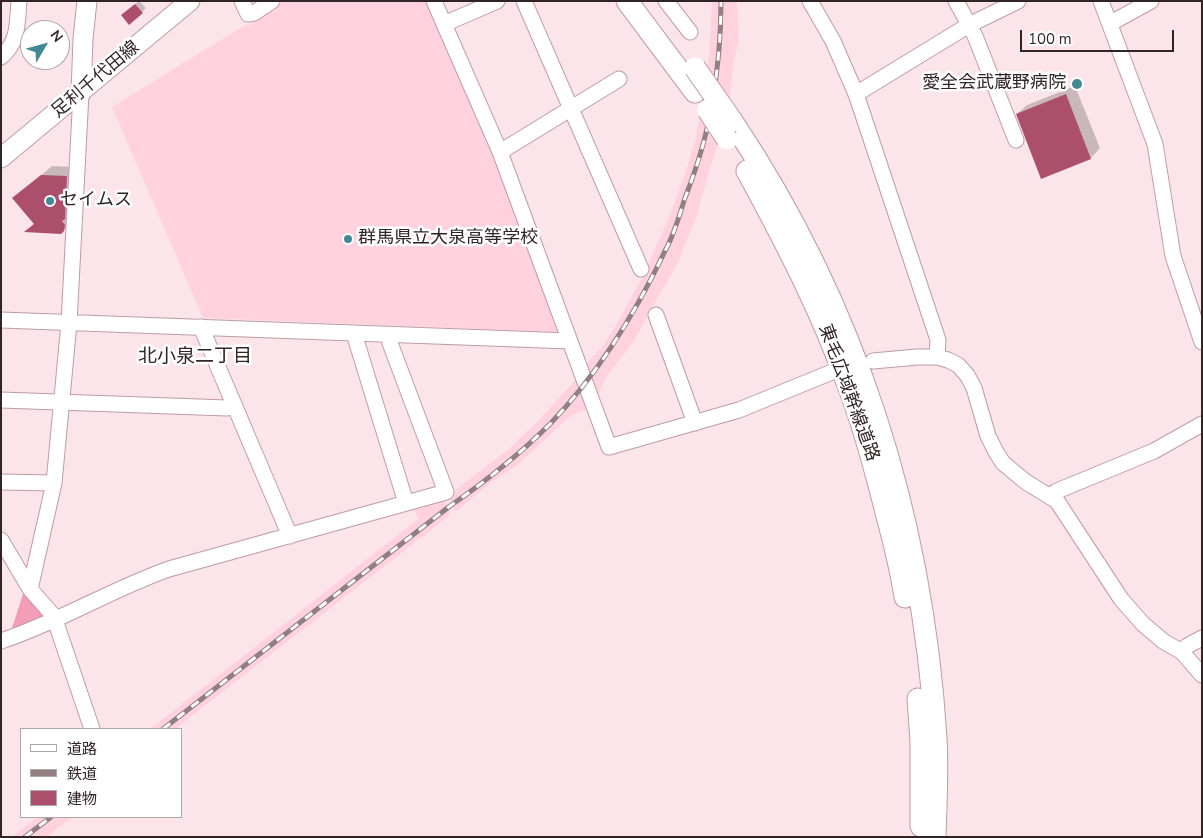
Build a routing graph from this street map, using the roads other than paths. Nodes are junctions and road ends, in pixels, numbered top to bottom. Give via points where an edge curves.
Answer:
1 (19, 1) edge
2 (87, 1) edge
3 (242, 1) edge
4 (272, 1) edge
5 (434, 1) edge
6 (497, 1) edge
7 (524, 1) edge
8 (627, 1) edge
9 (644, 1) edge
10 (666, 1) edge
11 (810, 1) edge
12 (956, 1) edge
13 (1018, 1) edge
14 (1101, 1) edge
15 (1151, 1) edge
16 (182, 4) edge
17 (1111, 23) junction
18 (444, 24) junction
19 (969, 25) junction
20 (690, 32) dead end
21 (7, 41) edge
22 (1, 57) edge
23 (620, 79) dead end
24 (81, 93) junction
25 (856, 94) junction
26 (570, 109) junction
27 (730, 130) junction
28 (1016, 140) dead end
29 (500, 152) junction
30 (1, 158) edge
31 (641, 270) dead end
32 (656, 314) dead end
33 (1, 320) edge
34 (69, 323) junction
35 (201, 327) junction
36 (389, 336) junction
37 (356, 340) dead end
38 (570, 341) junction
39 (1202, 342) edge
40 (937, 357) junction
41 (873, 361) dead end
42 (832, 372) dead end
43 (1, 400) edge
44 (62, 401) junction
45 (235, 406) junction
46 (695, 423) junction
47 (1202, 424) edge
48 (1, 482) edge
49 (54, 483) junction
50 (1050, 496) junction
51 (406, 503) junction
52 (290, 536) junction
53 (1, 540) edge
54 (30, 589) junction
55 (55, 620) junction
56 (1202, 638) edge
57 (1, 641) edge
58 (1182, 652) junction
59 (1202, 675) edge
60 (92, 728) edge
61 (921, 837) edge
62 (935, 837) edge

1 - 21 street via 17,32
2 - 24 main road
3 - 4 street via 248,14
5 - 18 street
6 - 18 street
7 - 26 street
8 - 27 highway, 東毛広域幹線道路, bridge via 695,92
9 - 27 highway, 東毛広域幹線道路, bridge via 695,68
10 - 20 street
11 - 25 street via 833,41
12 - 19 street
13 - 19 street
14 - 17 street
15 - 17 street
16 - 24 main road, 足利千代田線
17 - 39 street via 1155,144 1172,256
18 - 29 street
19 - 25 street
19 - 28 street
21 - 22 street via 11,48
23 - 26 street
24 - 30 main road, 足利千代田線
24 - 34 street
25 - 40 street via 938,340
26 - 29 street
26 - 31 street
27 - 61 highway, 東毛広域幹線道路 via 742,161 790,251 822,321 849,387 878,481 903,585 917,677
27 - 62 highway, 東毛広域幹線道路 via 757,160 829,295 861,370 884,442 907,528 930,676 936,739
29 - 38 street
32 - 46 street
33 - 34 street
34 - 35 street
34 - 44 street
35 - 36 street
35 - 45 street
36 - 38 street
36 - 51 street via 446,492
37 - 51 street
38 - 46 street via 609,446
40 - 41 street
40 - 50 street via 958,365 967,375 988,436 1004,463 1026,482
42 - 46 street via 738,410
43 - 44 street
44 - 45 street
44 - 49 street
45 - 52 street
47 - 50 street via 1154,451
48 - 49 street
49 - 54 street
50 - 58 street via 1065,511 1121,599 1143,624
51 - 52 street
52 - 55 street via 152,575
53 - 54 street
54 - 55 street
55 - 57 street
55 - 60 street
56 - 58 street
58 - 59 street

